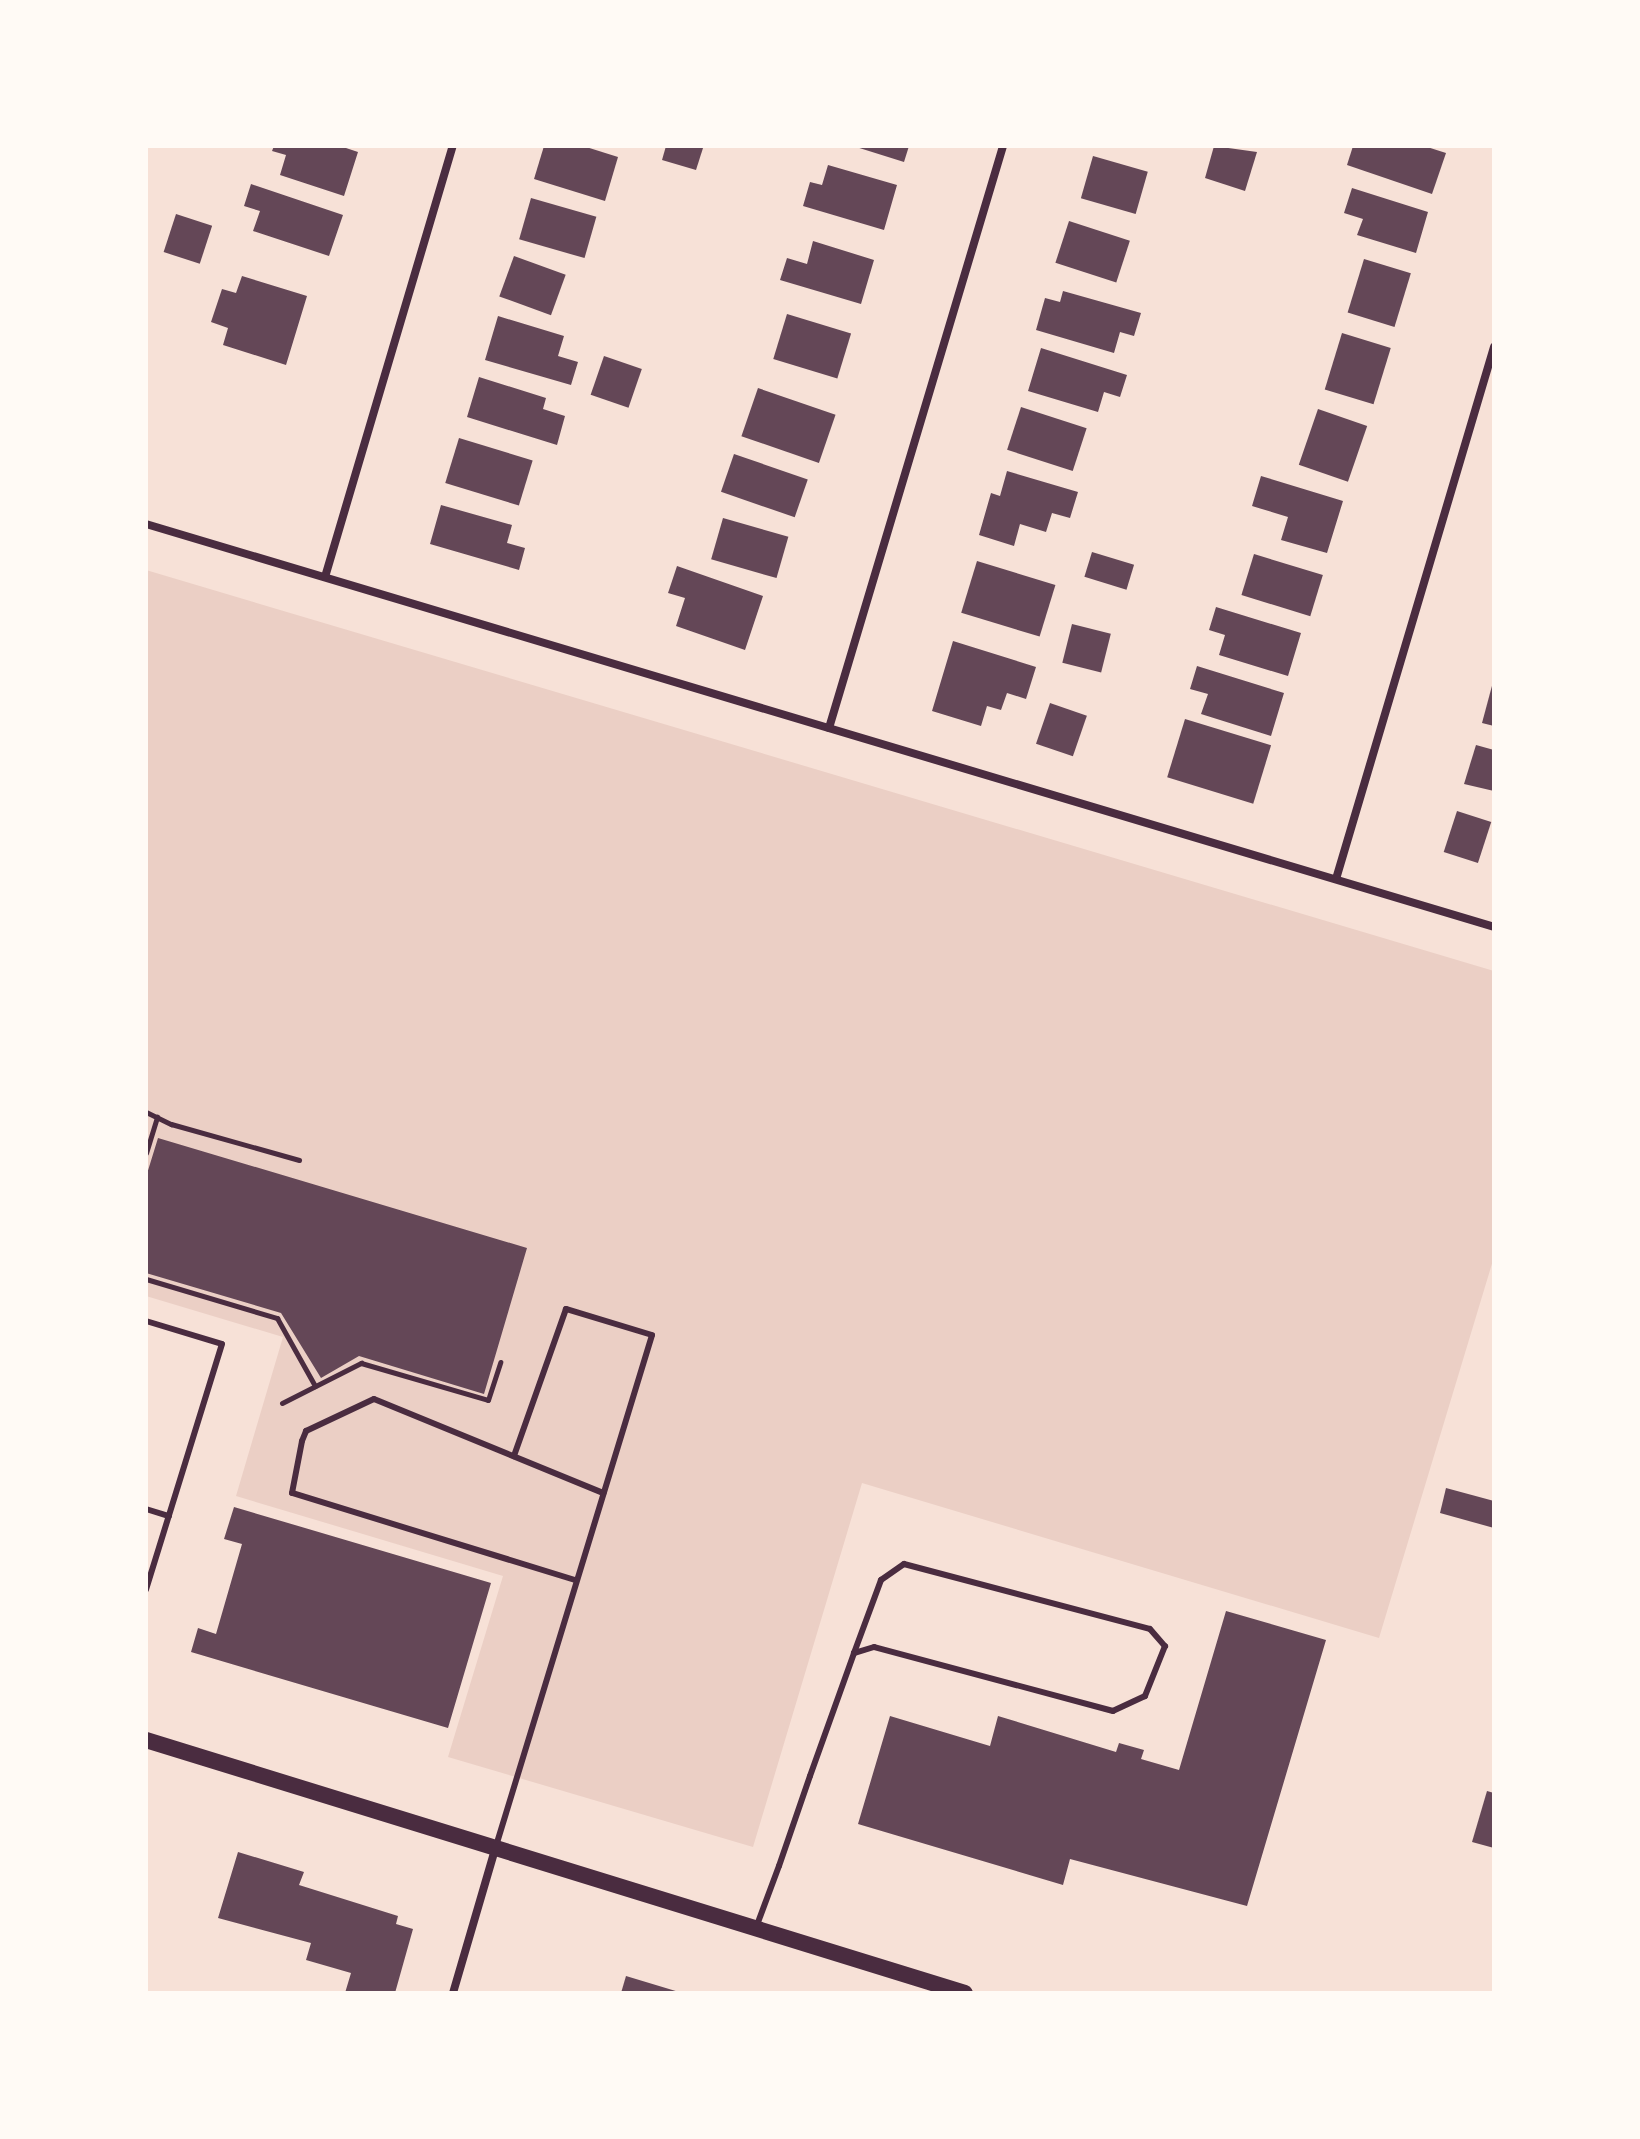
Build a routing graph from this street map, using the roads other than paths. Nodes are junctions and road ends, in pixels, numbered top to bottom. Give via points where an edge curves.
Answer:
1 (453, 146) edge
2 (1003, 146) edge
3 (1494, 347) edge
4 (146, 524) edge
5 (325, 577) junction
6 (829, 728) junction
7 (1336, 879) junction
8 (1494, 927) edge
9 (146, 1321) edge
10 (514, 1456) junction
11 (603, 1493) junction
12 (146, 1509) edge
13 (169, 1516) junction
14 (575, 1580) junction
15 (146, 1589) edge
16 (854, 1653) junction
17 (146, 1740) edge
18 (495, 1849) junction
19 (755, 1929) junction
20 (453, 1993) edge
21 (965, 1993) edge

1 - 5 street
2 - 6 street
3 - 7 street
4 - 5 street
5 - 6 street
6 - 7 street
7 - 8 street
9 - 13 lane via 222,1344
10 - 11 lane
10 - 11 lane via 566,1309 652,1335
10 - 14 lane via 374,1399 306,1431 292,1493
11 - 14 lane
12 - 13 lane
13 - 15 lane
14 - 18 lane
16 - 16 lane via 874,1647 1113,1711 1145,1696 1165,1646 1150,1629 904,1564 881,1580
16 - 19 lane
17 - 18 main road
18 - 19 main road
18 - 20 street
19 - 21 main road

